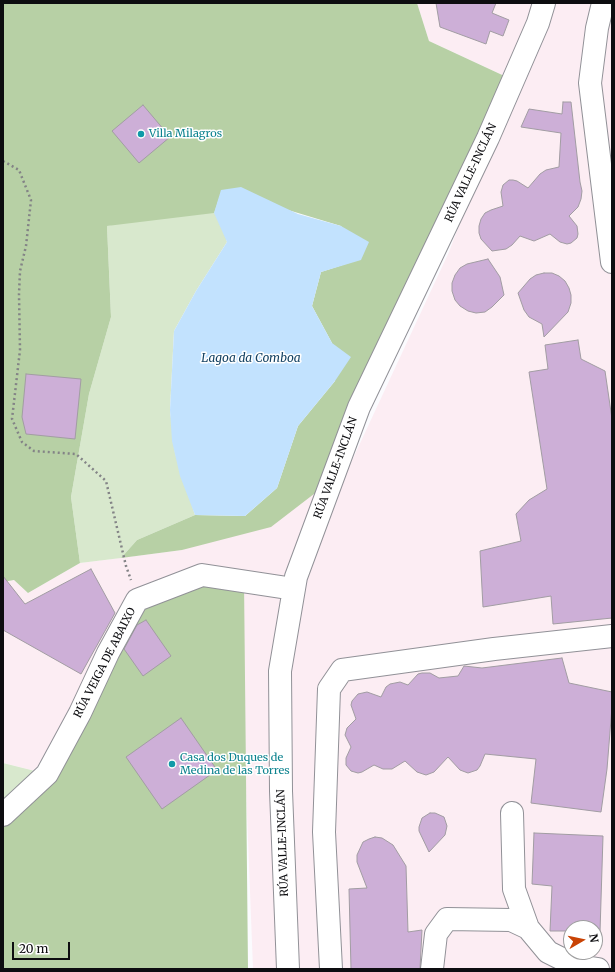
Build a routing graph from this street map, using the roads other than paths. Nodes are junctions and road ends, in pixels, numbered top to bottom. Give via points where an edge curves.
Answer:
1 (544, 3) edge
2 (603, 3) edge
3 (612, 262) edge
4 (294, 589) junction
5 (612, 636) edge
6 (512, 813) dead end
7 (3, 815) edge
8 (528, 928) junction
9 (612, 964) edge
10 (288, 969) edge
11 (331, 969) edge
12 (432, 969) edge
13 (598, 969) edge
14 (607, 969) edge

1 - 4 street, RÚA VALLE-INCLÁN via 538,23 488,138 359,407 296,577
2 - 3 street via 590,83
4 - 7 street, RÚA VEIGA DE ABAIXO via 202,575 137,600 47,774
4 - 10 street, RÚA VALLE-INCLÁN via 280,670
5 - 11 street via 342,670 329,689 324,832
6 - 8 street via 514,890
8 - 12 street via 511,920 447,919 436,934
8 - 13 street via 548,952 585,967
9 - 14 street

